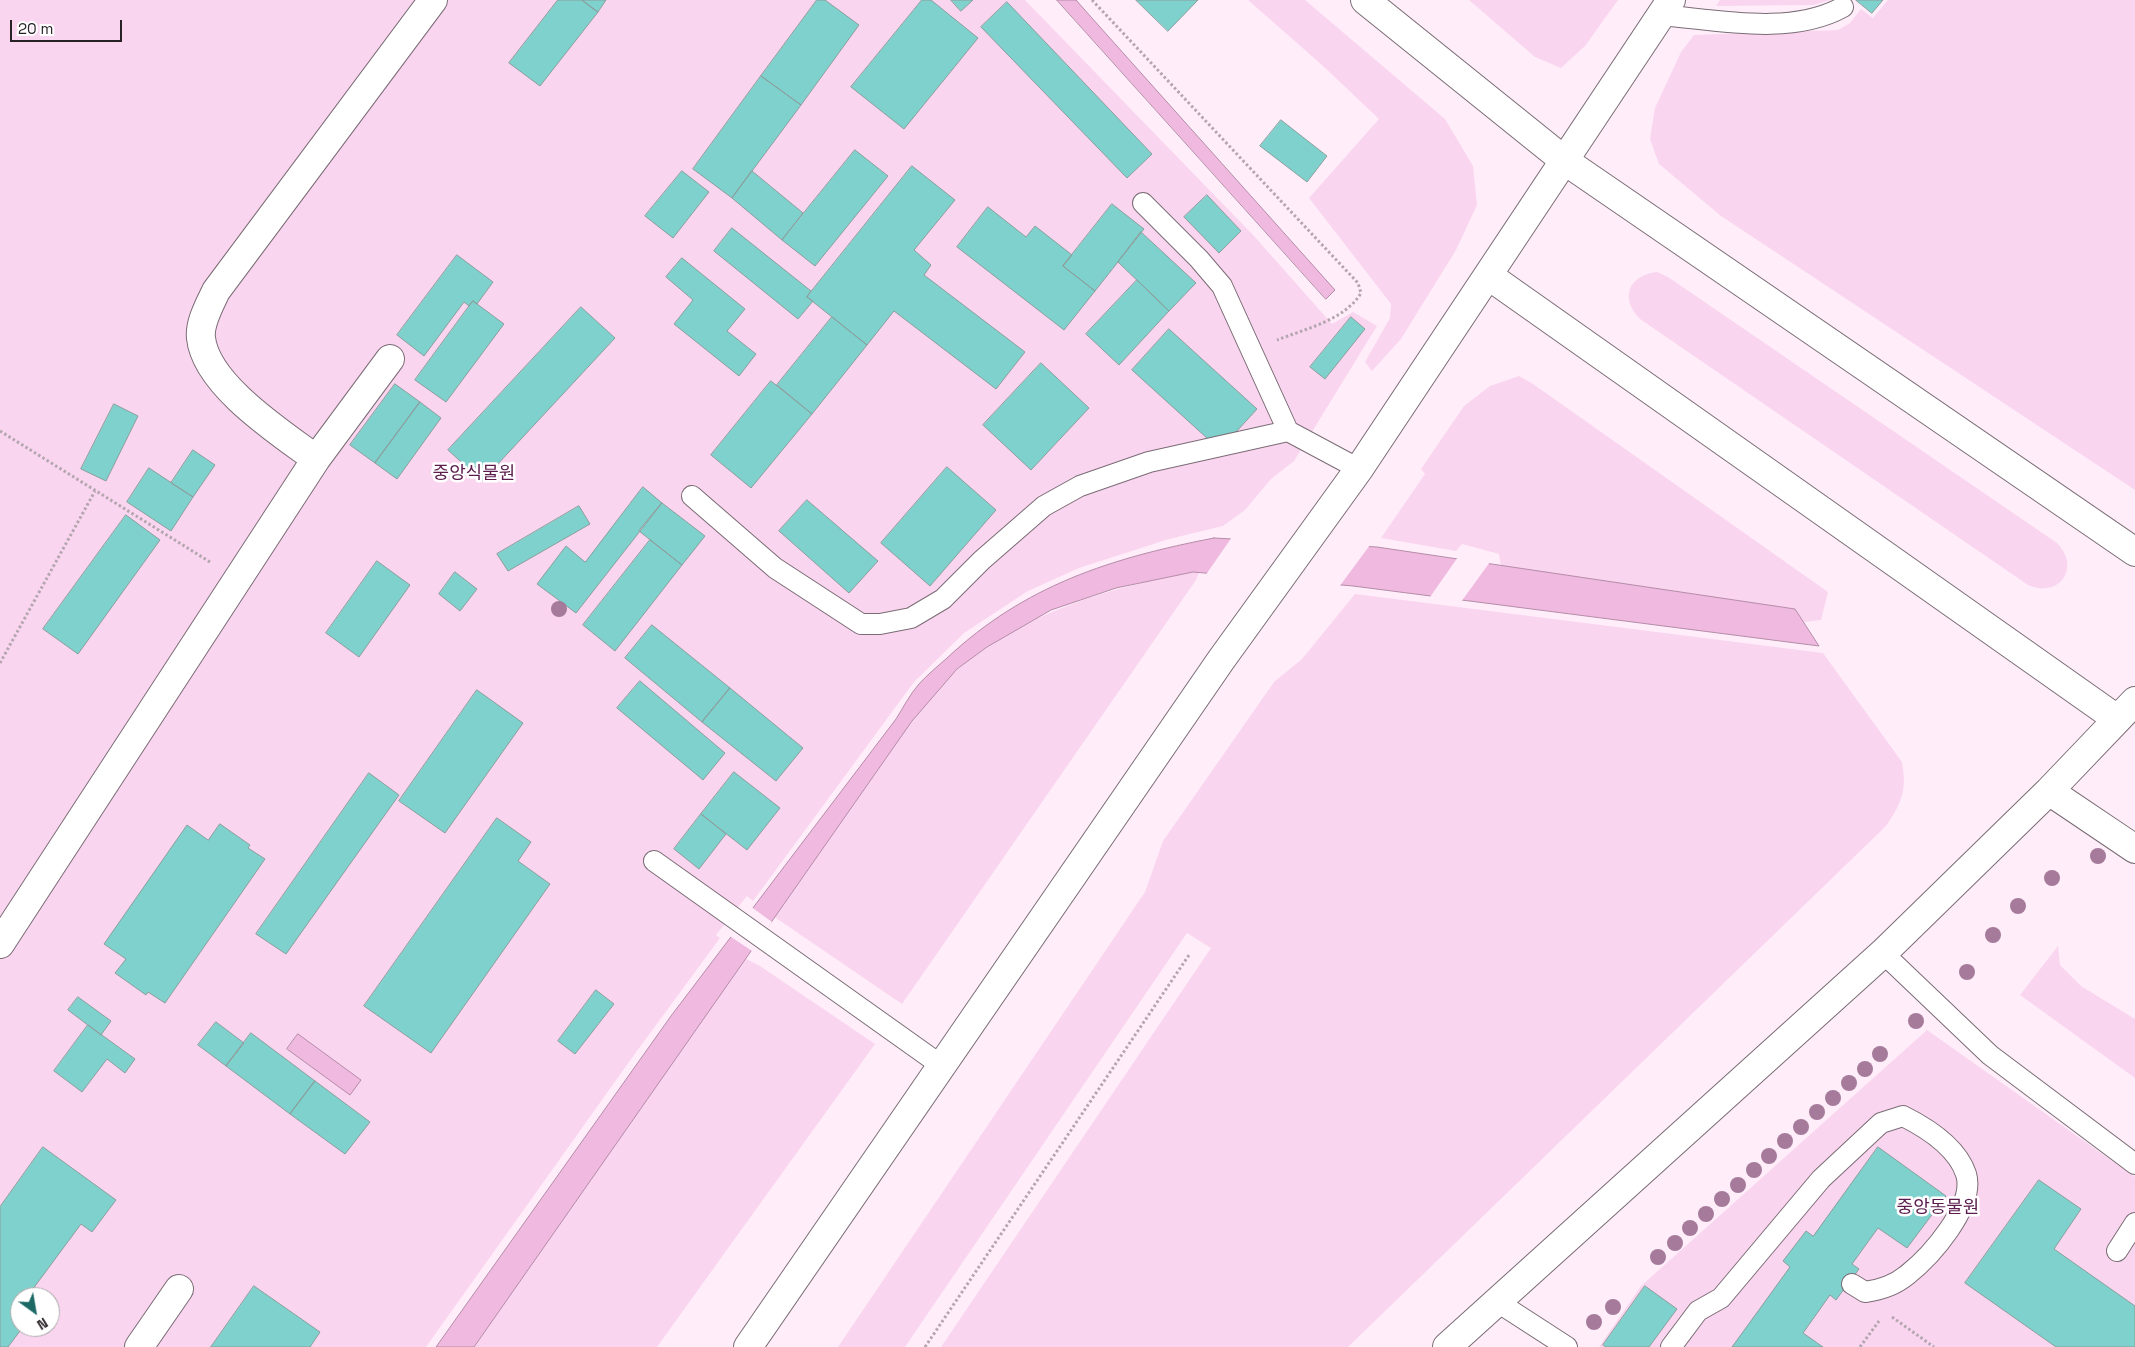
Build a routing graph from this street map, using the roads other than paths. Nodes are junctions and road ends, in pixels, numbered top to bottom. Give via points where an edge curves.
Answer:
1 (433, 0) edge
2 (1365, 0) edge
3 (1843, 7) dead end
4 (1666, 8) edge
5 (1565, 161) junction
6 (1143, 203) dead end
7 (1489, 276) junction
8 (390, 359) dead end
9 (1288, 431) junction
10 (316, 459) junction
11 (1357, 472) junction
12 (692, 496) dead end
13 (2135, 552) edge
14 (2126, 710) edge
15 (2050, 791) junction
16 (2135, 849) edge
17 (654, 861) dead end
18 (0, 944) edge
19 (1883, 953) junction
20 (942, 1066) junction
21 (2135, 1164) edge
22 (2135, 1223) edge
23 (2116, 1251) dead end
24 (1852, 1284) dead end
25 (179, 1289) dead end
26 (1496, 1301) junction
27 (139, 1347) edge
28 (748, 1347) edge
29 (1447, 1347) edge
30 (1567, 1347) edge
31 (1671, 1347) edge

1 - 10 street via 216,291 200,337 207,361 246,404
2 - 5 street
3 - 4 lane via 1813,20 1775,24
4 - 5 street
5 - 7 street
5 - 13 street
6 - 9 lane via 1222,286
7 - 11 street
7 - 14 street
8 - 10 street
9 - 11 lane
9 - 12 lane via 1149,462 1080,486 1044,506 943,599 911,618 880,624 861,624 775,568
10 - 18 street
11 - 20 street via 1221,660
14 - 15 street
15 - 16 street
15 - 19 street
17 - 20 lane
19 - 21 lane via 1990,1055
19 - 26 street
20 - 28 street
22 - 23 lane
24 - 31 lane via 1865,1292 1881,1290 1906,1276 1930,1254 1960,1212 1967,1193 1966,1175 1954,1154 1924,1127 1903,1116 1881,1122 1821,1179 1722,1298 1698,1311
25 - 27 street
26 - 29 street
26 - 30 lane

